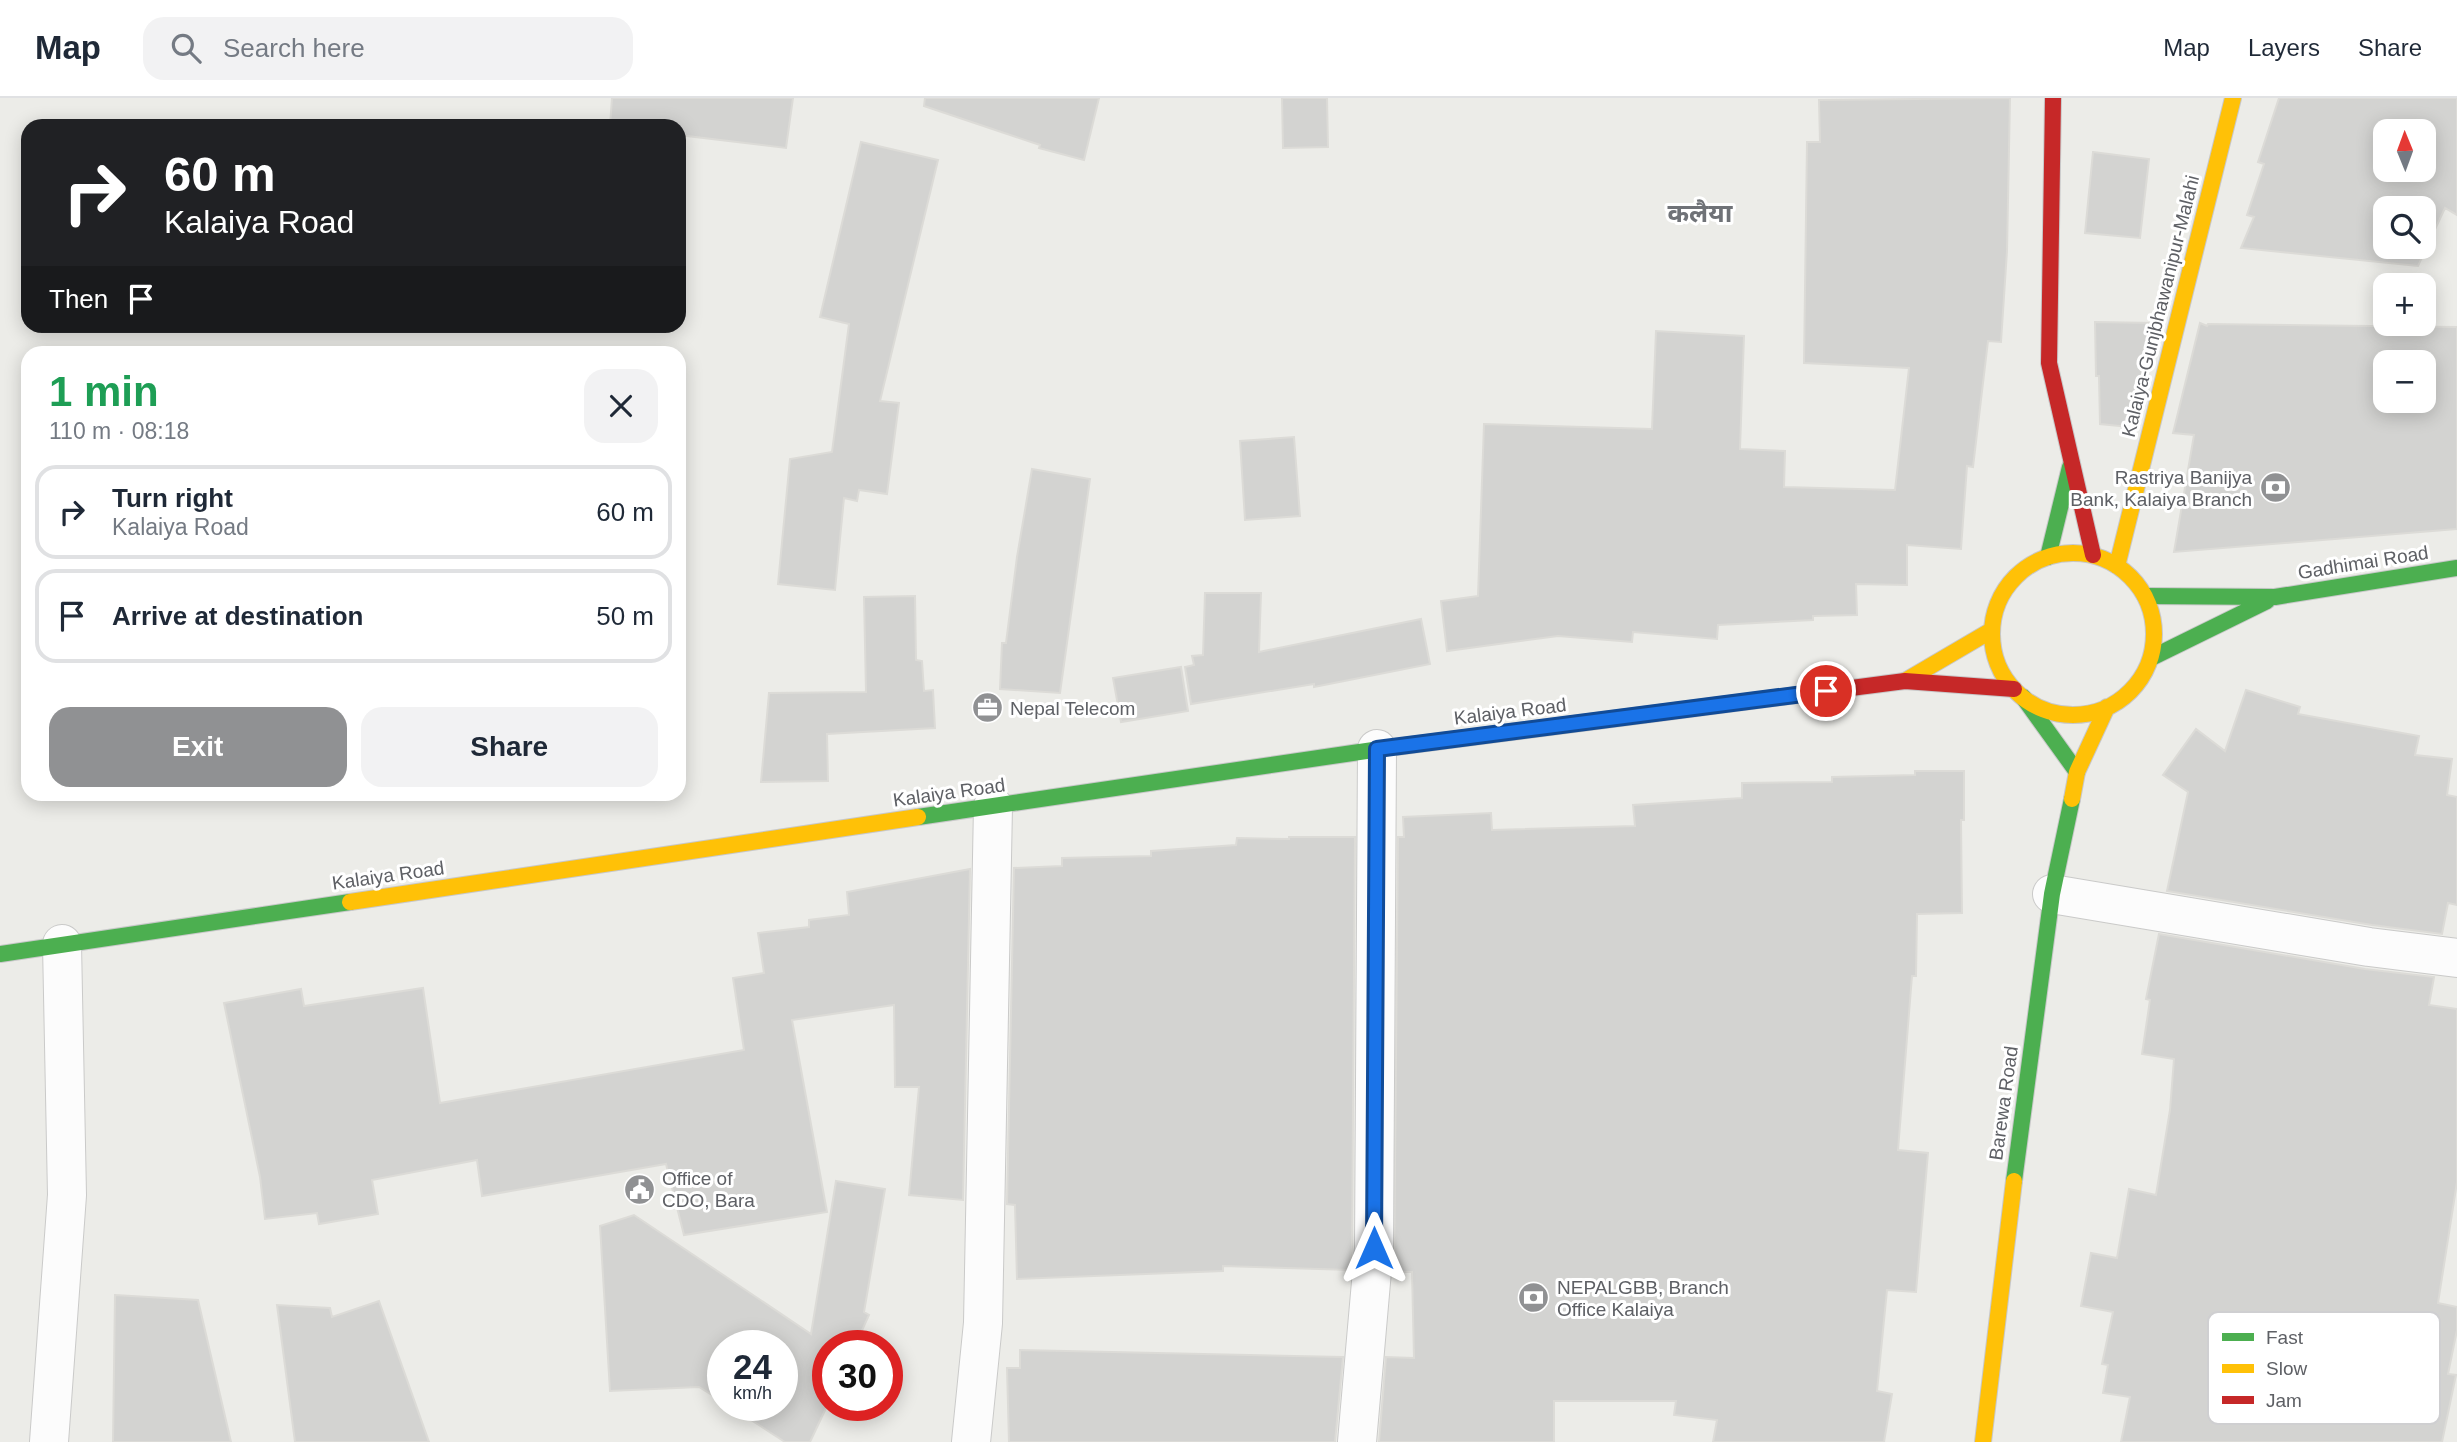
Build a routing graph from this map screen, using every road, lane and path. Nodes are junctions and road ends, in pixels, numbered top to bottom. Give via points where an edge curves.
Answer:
1 (2053, 98) edge
2 (2233, 98) edge
3 (2072, 458) junction
4 (2093, 555) junction
5 (2048, 557) junction
6 (2117, 566) junction
7 (2457, 568) edge
8 (2146, 596) junction
9 (2275, 597) junction
10 (1993, 630) junction
11 (2151, 658) junction
12 (1905, 681) junction
13 (2019, 693) junction
14 (2107, 707) junction
15 (1377, 749) junction
16 (2077, 772) junction
17 (993, 806) junction
18 (2052, 894) junction
19 (62, 944) junction
20 (0, 954) edge
21 (2457, 958) edge
22 (49, 1442) edge
23 (971, 1442) edge
24 (1357, 1442) edge
25 (1983, 1442) edge

1 - 3 main road via 2049,363
2 - 6 main road, Kalaiya-Gunjbhawanipur-Malahi
3 - 4 main road
3 - 5 main road
4 - 5 main road
4 - 6 main road
5 - 10 main road via 2026,568 2009,585 1997,606
6 - 8 main road
7 - 9 main road, Gadhimai Road
8 - 9 main road
8 - 11 main road via 2154,637
9 - 11 main road
10 - 12 main road
10 - 13 main road via 2001,672
11 - 14 main road via 2127,695
12 - 13 main road
12 - 15 main road, Kalaiya Road
13 - 14 main road via 2043,709 2064,714 2086,714
13 - 16 main road
14 - 16 main road, Barewa Road
15 - 17 main road, Kalaiya Road
15 - 24 street via 1374,1248
16 - 18 main road, Barewa Road
17 - 19 main road, Kalaiya Road
17 - 23 street via 983,1323
18 - 21 street
18 - 25 main road, Barewa Road
19 - 20 main road, Kalaiya Road
19 - 22 street via 67,1195

